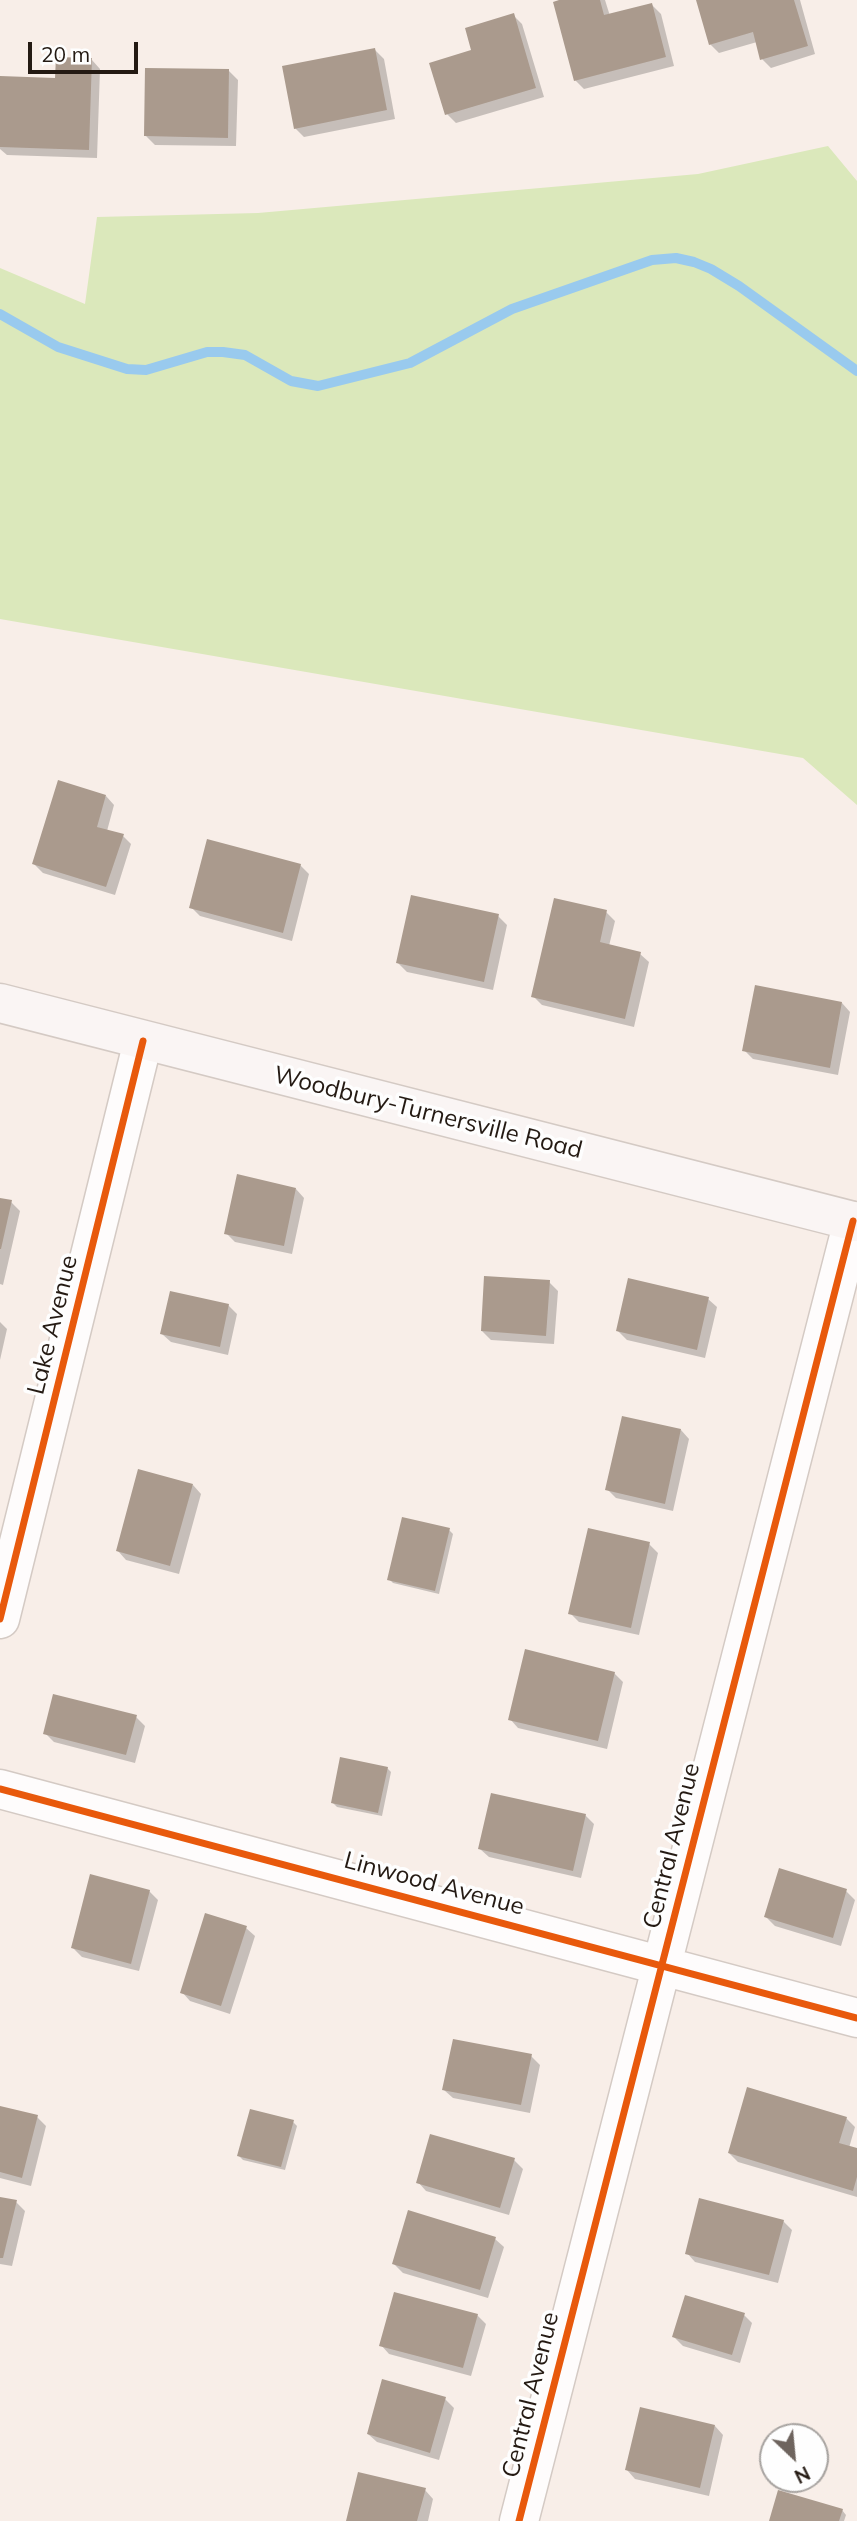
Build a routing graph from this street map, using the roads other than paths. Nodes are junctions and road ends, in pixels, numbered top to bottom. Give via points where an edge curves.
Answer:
1 (0, 1003) edge
2 (143, 1041) junction
3 (855, 1222) edge
4 (0, 1619) edge
5 (0, 1789) edge
6 (662, 1964) junction
7 (857, 2018) edge
8 (519, 2521) edge

1 - 2 main road, Woodbury-Turnersville Road
2 - 3 main road, Woodbury-Turnersville Road
2 - 4 street, Lake Avenue
3 - 6 street, Central Avenue
5 - 6 street, Linwood Avenue
6 - 7 street, Linwood Avenue
6 - 8 street, Central Avenue

